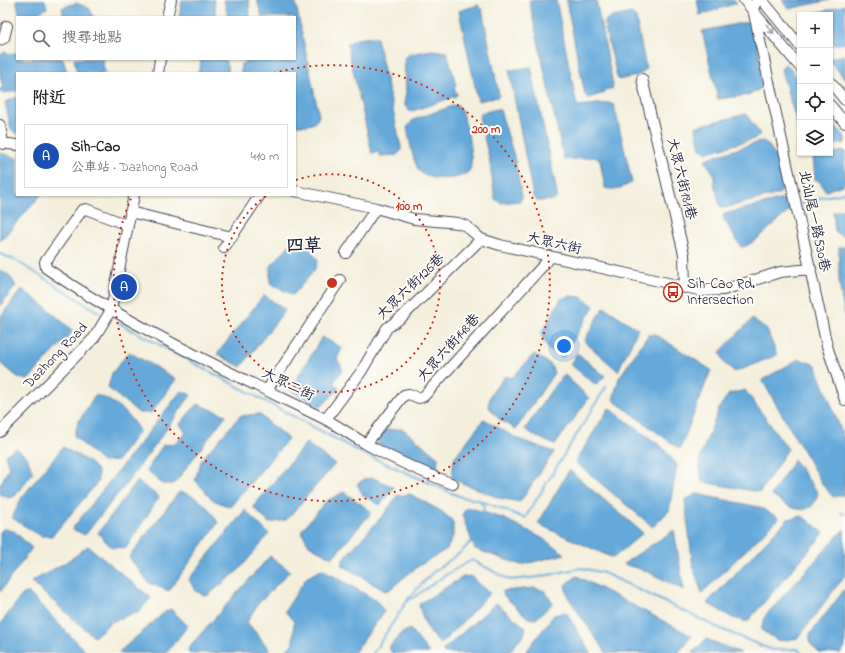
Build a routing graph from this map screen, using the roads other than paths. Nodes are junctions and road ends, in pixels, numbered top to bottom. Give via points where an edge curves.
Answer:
1 (170, 0) edge
2 (744, 0) edge
3 (762, 0) edge
4 (755, 5) edge
5 (168, 16) edge
6 (7, 26) dead end
7 (0, 40) edge
8 (797, 42) edge
9 (160, 60) edge
10 (797, 63) edge
11 (158, 72) edge
12 (642, 78) dead end
13 (832, 84) edge
14 (845, 100) edge
15 (833, 109) edge
16 (845, 123) edge
17 (0, 125) edge
18 (2, 143) edge
19 (16, 145) edge
20 (296, 191) edge
21 (134, 196) edge
22 (259, 196) edge
23 (376, 208) junction
24 (130, 212) junction
25 (127, 225) junction
26 (232, 237) junction
27 (481, 239) junction
28 (224, 248) dead end
29 (346, 253) dead end
30 (550, 258) junction
31 (811, 269) junction
32 (340, 280) dead end
33 (686, 288) junction
34 (111, 310) junction
35 (267, 390) junction
36 (845, 400) edge
37 (326, 419) junction
38 (0, 432) edge
39 (366, 444) junction
40 (453, 484) dead end

1 - 5 street
2 - 4 street
3 - 8 street
4 -> 10 street
4 - 31 street, 北汕尾一路530巷
6 - 7 street via 4,38
9 - 11 street
12 - 33 street, 大眾六街181巷 via 684,254
13 - 14 street
15 - 16 street
17 - 18 street
18 - 19 street
20 - 23 street, 大眾六街
21 - 24 street, Dazhong Road
22 - 26 street
23 - 27 street, 大眾六街 via 414,219 458,223 466,226
23 - 29 street
24 - 25 street, Dazhong Road
24 - 26 street
25 - 34 street, Dazhong Road
25 - 34 street, 大眾二街 via 86,209 82,210 45,262 46,268
26 - 28 street
27 - 30 street, 大眾六街
27 - 37 street, 大眾六街126巷 via 402,317 387,328 361,372
30 - 33 street, 大眾六街
30 - 39 street, 大眾六街148巷 via 424,396 420,398 404,395
31 - 33 street, 大眾六街 via 780,272 723,290 703,291
31 - 36 street, 北汕尾一路530巷 via 827,346
32 - 35 street
34 - 35 street, 大眾二街
34 - 38 street, Dazhong Road via 94,338
35 - 37 street, 大眾二街
37 - 39 street, 大眾二街
39 - 40 street, 大眾二街 via 411,468

